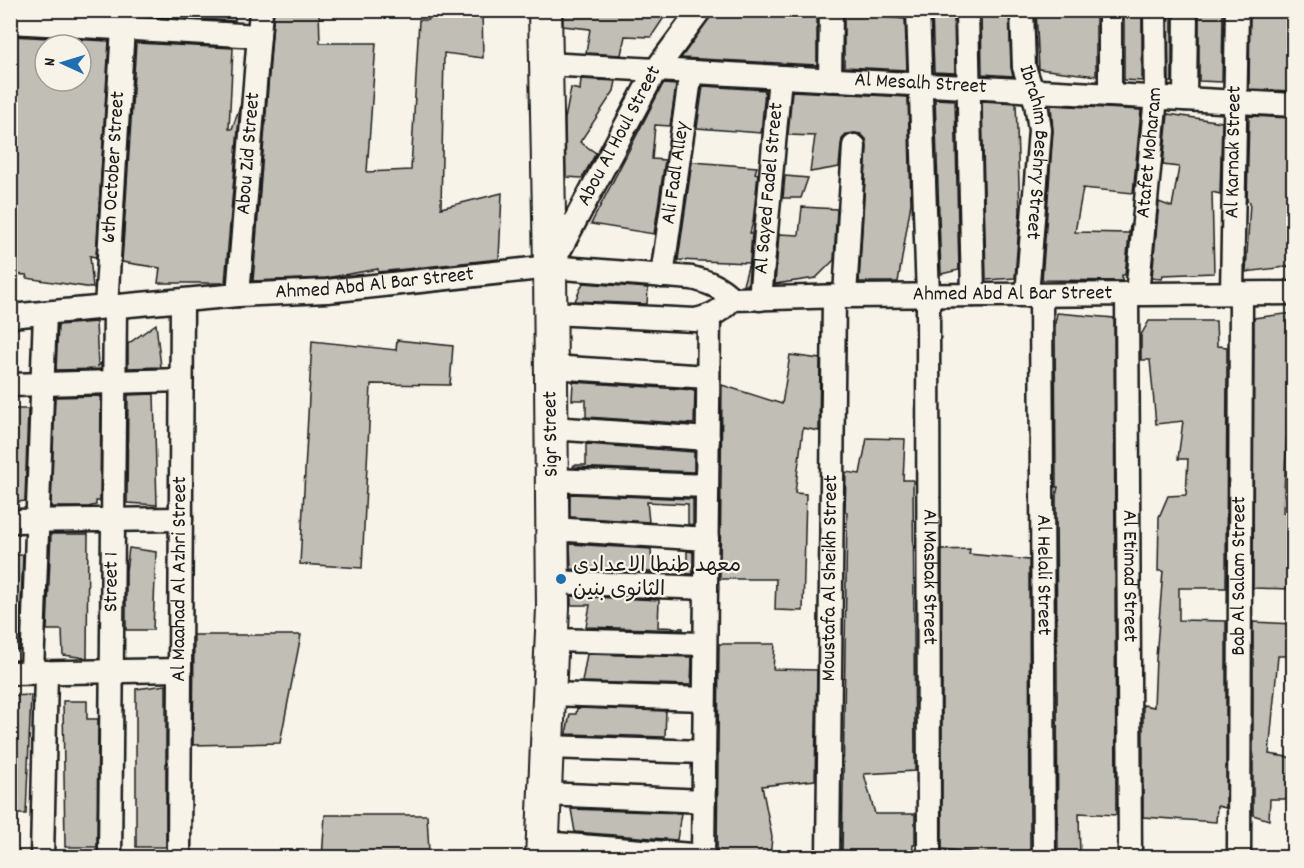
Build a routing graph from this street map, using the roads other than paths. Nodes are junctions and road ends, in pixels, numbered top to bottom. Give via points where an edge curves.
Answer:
1 (261, 10) edge
2 (545, 10) edge
3 (700, 10) edge
4 (831, 10) edge
5 (918, 10) edge
6 (967, 10) edge
7 (1023, 10) edge
8 (1110, 10) edge
9 (1155, 10) edge
10 (1186, 10) edge
11 (1237, 10) edge
12 (10, 22) edge
13 (123, 28) junction
14 (259, 36) junction
15 (546, 64) junction
16 (655, 71) junction
17 (691, 72) junction
18 (780, 77) junction
19 (830, 80) junction
20 (920, 85) junction
21 (969, 87) junction
22 (1031, 90) junction
23 (1110, 95) junction
24 (1156, 97) junction
25 (1185, 99) junction
26 (1236, 102) junction
27 (1293, 105) edge
28 (854, 146) dead end
29 (550, 267) junction
30 (662, 276) junction
31 (1237, 293) junction
32 (1293, 293) edge
33 (1132, 294) junction
34 (238, 295) junction
35 (974, 295) junction
36 (1034, 295) junction
37 (840, 296) junction
38 (928, 296) junction
39 (760, 299) junction
40 (732, 300) junction
41 (182, 301) junction
42 (110, 307) junction
43 (45, 313) junction
44 (551, 313) junction
45 (10, 316) edge
46 (709, 317) junction
47 (551, 367) junction
48 (708, 377) junction
49 (181, 380) junction
50 (114, 382) junction
51 (42, 384) junction
52 (10, 385) edge
53 (552, 428) junction
54 (708, 439) junction
55 (552, 480) junction
56 (707, 486) junction
57 (181, 519) junction
58 (113, 520) junction
59 (10, 521) edge
60 (37, 521) junction
61 (553, 529) junction
62 (707, 539) junction
63 (553, 582) junction
64 (706, 588) junction
65 (553, 640) junction
66 (704, 644) junction
67 (180, 670) junction
68 (112, 671) junction
69 (29, 673) edge
70 (550, 694) junction
71 (704, 699) junction
72 (547, 747) junction
73 (704, 752) junction
74 (545, 794) junction
75 (704, 801) junction
76 (542, 850) edge
77 (704, 857) edge
78 (42, 858) edge
79 (110, 858) edge
80 (179, 858) edge
81 (828, 858) edge
82 (929, 858) edge
83 (1044, 858) edge
84 (1130, 858) edge
85 (1239, 858) edge

1 - 14 street, Abou Zid Street
2 - 15 main road, Sigr Street
3 - 16 street, Abou Al Houl Street
4 - 19 street
5 - 20 street, Al Masbak Street
6 - 21 street
7 - 22 street, Ibrahim Beshry Street via 1024,67
8 - 23 street
9 - 24 street, Atafet Moharam
10 - 25 street
11 - 26 street, Al Karnak Street
12 - 13 street
13 - 14 street
13 - 42 street, 6th October Street
14 - 34 street, Abou Zid Street
15 - 16 street, Al Mesalh Street
15 - 29 main road, Sigr Street
16 - 17 street, Al Mesalh Street
16 - 29 street, Abou Al Houl Street
17 - 18 street, Al Mesalh Street
17 - 30 street, Ali Fadl Alley
18 - 19 street, Al Mesalh Street
18 - 39 street, Al Sayed Fadel Street
19 - 20 street, Al Mesalh Street
20 - 21 street, Al Mesalh Street
20 - 38 street, Al Masbak Street
21 - 22 street, Al Mesalh Street
21 - 35 street
22 - 23 street, Al Mesalh Street
22 - 36 street, Ibrahim Beshry Street via 1040,130
23 - 24 street, Al Mesalh Street
24 - 25 street, Al Mesalh Street
24 - 33 street, Atafet Moharam
25 - 26 street, Al Mesalh Street
26 - 27 street, Al Mesalh Street
26 - 31 street, Al Karnak Street
28 - 37 street, Moustafa Al Sheikh Street
29 - 30 street, Ahmed Abd Al Bar Street
29 - 34 street, Ahmed Abd Al Bar Street via 327,291
29 - 44 main road, Sigr Street
30 - 40 street, Ahmed Abd Al Bar Street via 714,284
31 - 32 street, Ahmed Abd Al Bar Street
31 - 33 street, Ahmed Abd Al Bar Street
31 - 85 street, Bab Al Salam Street
33 - 36 street, Ahmed Abd Al Bar Street
33 - 84 street, Al Etimad Street
34 - 41 street, Ahmed Abd Al Bar Street
35 - 36 street, Ahmed Abd Al Bar Street
35 - 38 street, Ahmed Abd Al Bar Street
36 - 83 street, Al Helali Street
37 - 38 street, Ahmed Abd Al Bar Street
37 - 39 street, Ahmed Abd Al Bar Street
37 - 81 street, Moustafa Al Sheikh Street
38 - 82 street, Al Masbak Street
39 - 40 street, Ahmed Abd Al Bar Street
40 - 46 street
41 - 42 street, Ahmed Abd Al Bar Street
41 - 49 street, Al Maahad Al Azhri Street
42 - 43 street, Ahmed Abd Al Bar Street
42 - 50 street, Street 1
43 - 45 street, Ahmed Abd Al Bar Street
43 - 51 street
44 - 46 street via 695,320
44 - 47 main road, Sigr Street
46 - 48 street
47 - 48 street
47 - 53 main road, Sigr Street
48 - 54 street
49 - 50 street
49 - 57 street, Al Maahad Al Azhri Street
50 - 51 street
50 - 58 street, Street 1
51 - 52 street
51 - 60 street
53 - 54 street
53 - 55 main road, Sigr Street
54 - 56 street
55 - 56 street
55 - 61 main road, Sigr Street
56 - 62 street
57 - 58 street
57 - 67 street, Al Maahad Al Azhri Street
58 - 60 street
58 - 68 street, Street 1
59 - 60 street
60 - 69 street
61 - 62 street
61 - 63 main road, Sigr Street
62 - 64 street
63 - 64 street
63 - 65 main road, Sigr Street
64 - 66 street
65 - 66 street
65 - 70 main road, Sigr Street
66 - 71 street
67 - 68 street
67 - 80 street, Al Maahad Al Azhri Street
68 - 69 street
68 - 79 street, Street 1
69 - 78 street
70 - 71 street
70 - 72 main road, Sigr Street
71 - 73 street
72 - 73 street
72 - 74 main road, Sigr Street
73 - 75 street
74 - 75 street
74 - 76 main road, Sigr Street
75 - 77 street
76 - 77 street

